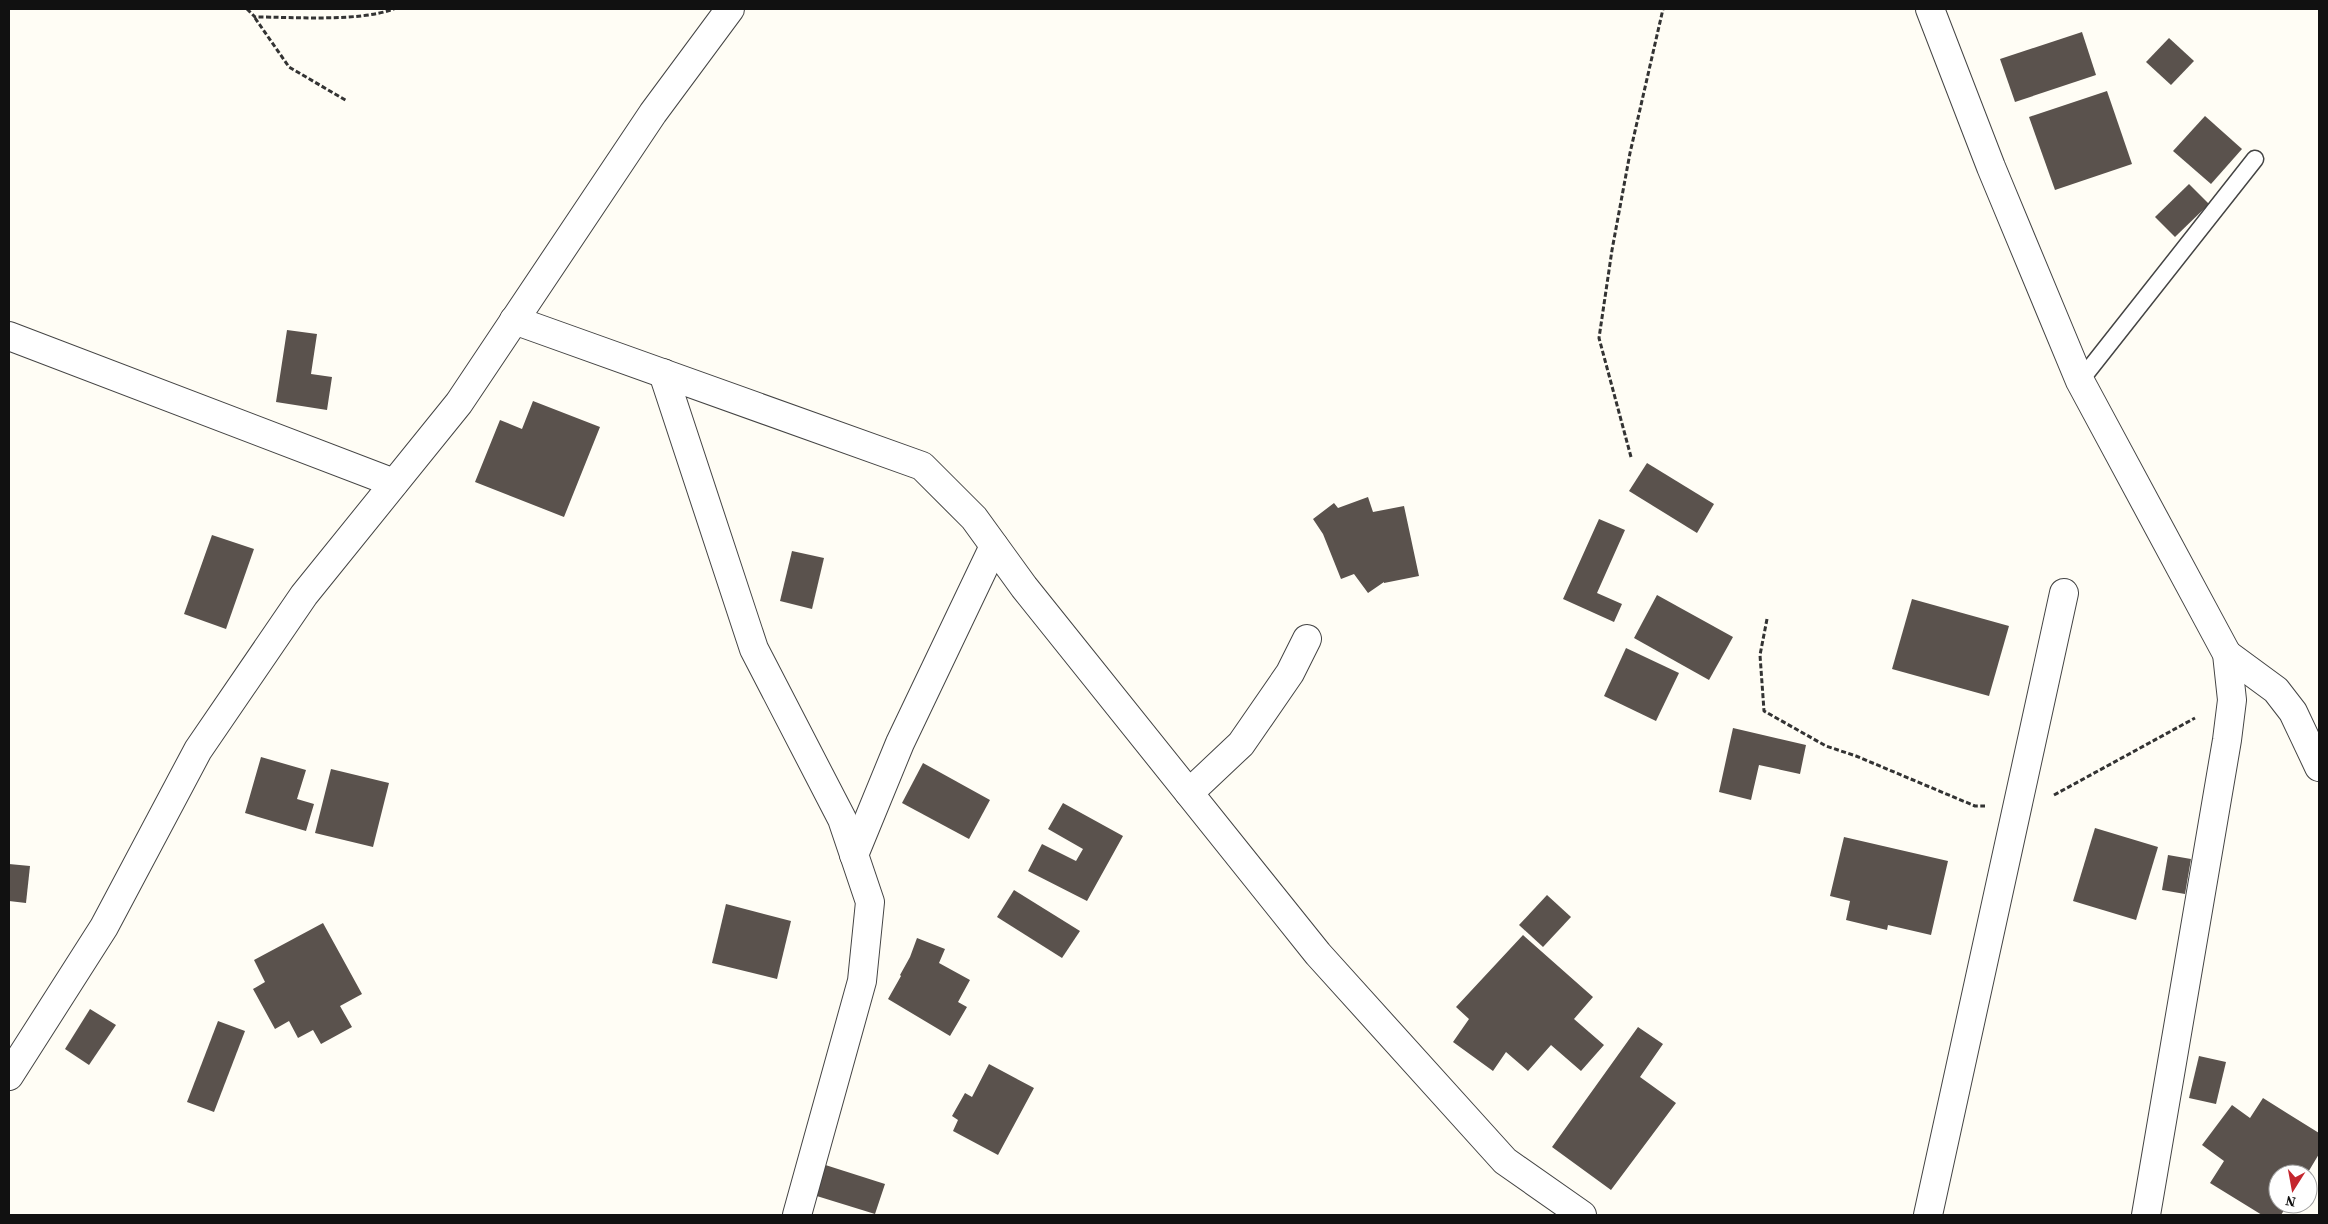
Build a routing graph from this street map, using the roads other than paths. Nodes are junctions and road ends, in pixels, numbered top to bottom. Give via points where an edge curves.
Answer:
1 (730, 9) edge
2 (1930, 9) edge
3 (2255, 159) dead end
4 (514, 320) junction
5 (9, 336) edge
6 (663, 374) junction
7 (2080, 381) junction
8 (394, 483) junction
9 (994, 546) junction
10 (2064, 593) dead end
11 (1307, 639) dead end
12 (2227, 654) junction
13 (2319, 767) edge
14 (1189, 793) junction
15 (854, 855) junction
16 (9, 1076) edge
17 (796, 1215) edge
18 (1582, 1215) edge
19 (1928, 1215) edge
20 (2146, 1215) edge

1 - 4 street via 653,113
2 - 7 street via 1990,167
3 - 7 lane
4 - 6 street
4 - 8 street via 459,403
5 - 8 street
6 - 9 street via 922,466 974,518
6 - 15 street via 754,649 842,819
7 - 12 street
8 - 16 street via 304,594 198,750 104,927
9 - 14 street
9 - 15 street via 900,743
10 - 19 street
11 - 14 street via 1290,673 1241,744
12 - 13 street via 2276,690 2293,712
12 - 20 street via 2232,700 2227,740
14 - 18 street via 1318,954 1505,1161
15 - 17 street via 870,902 862,981

